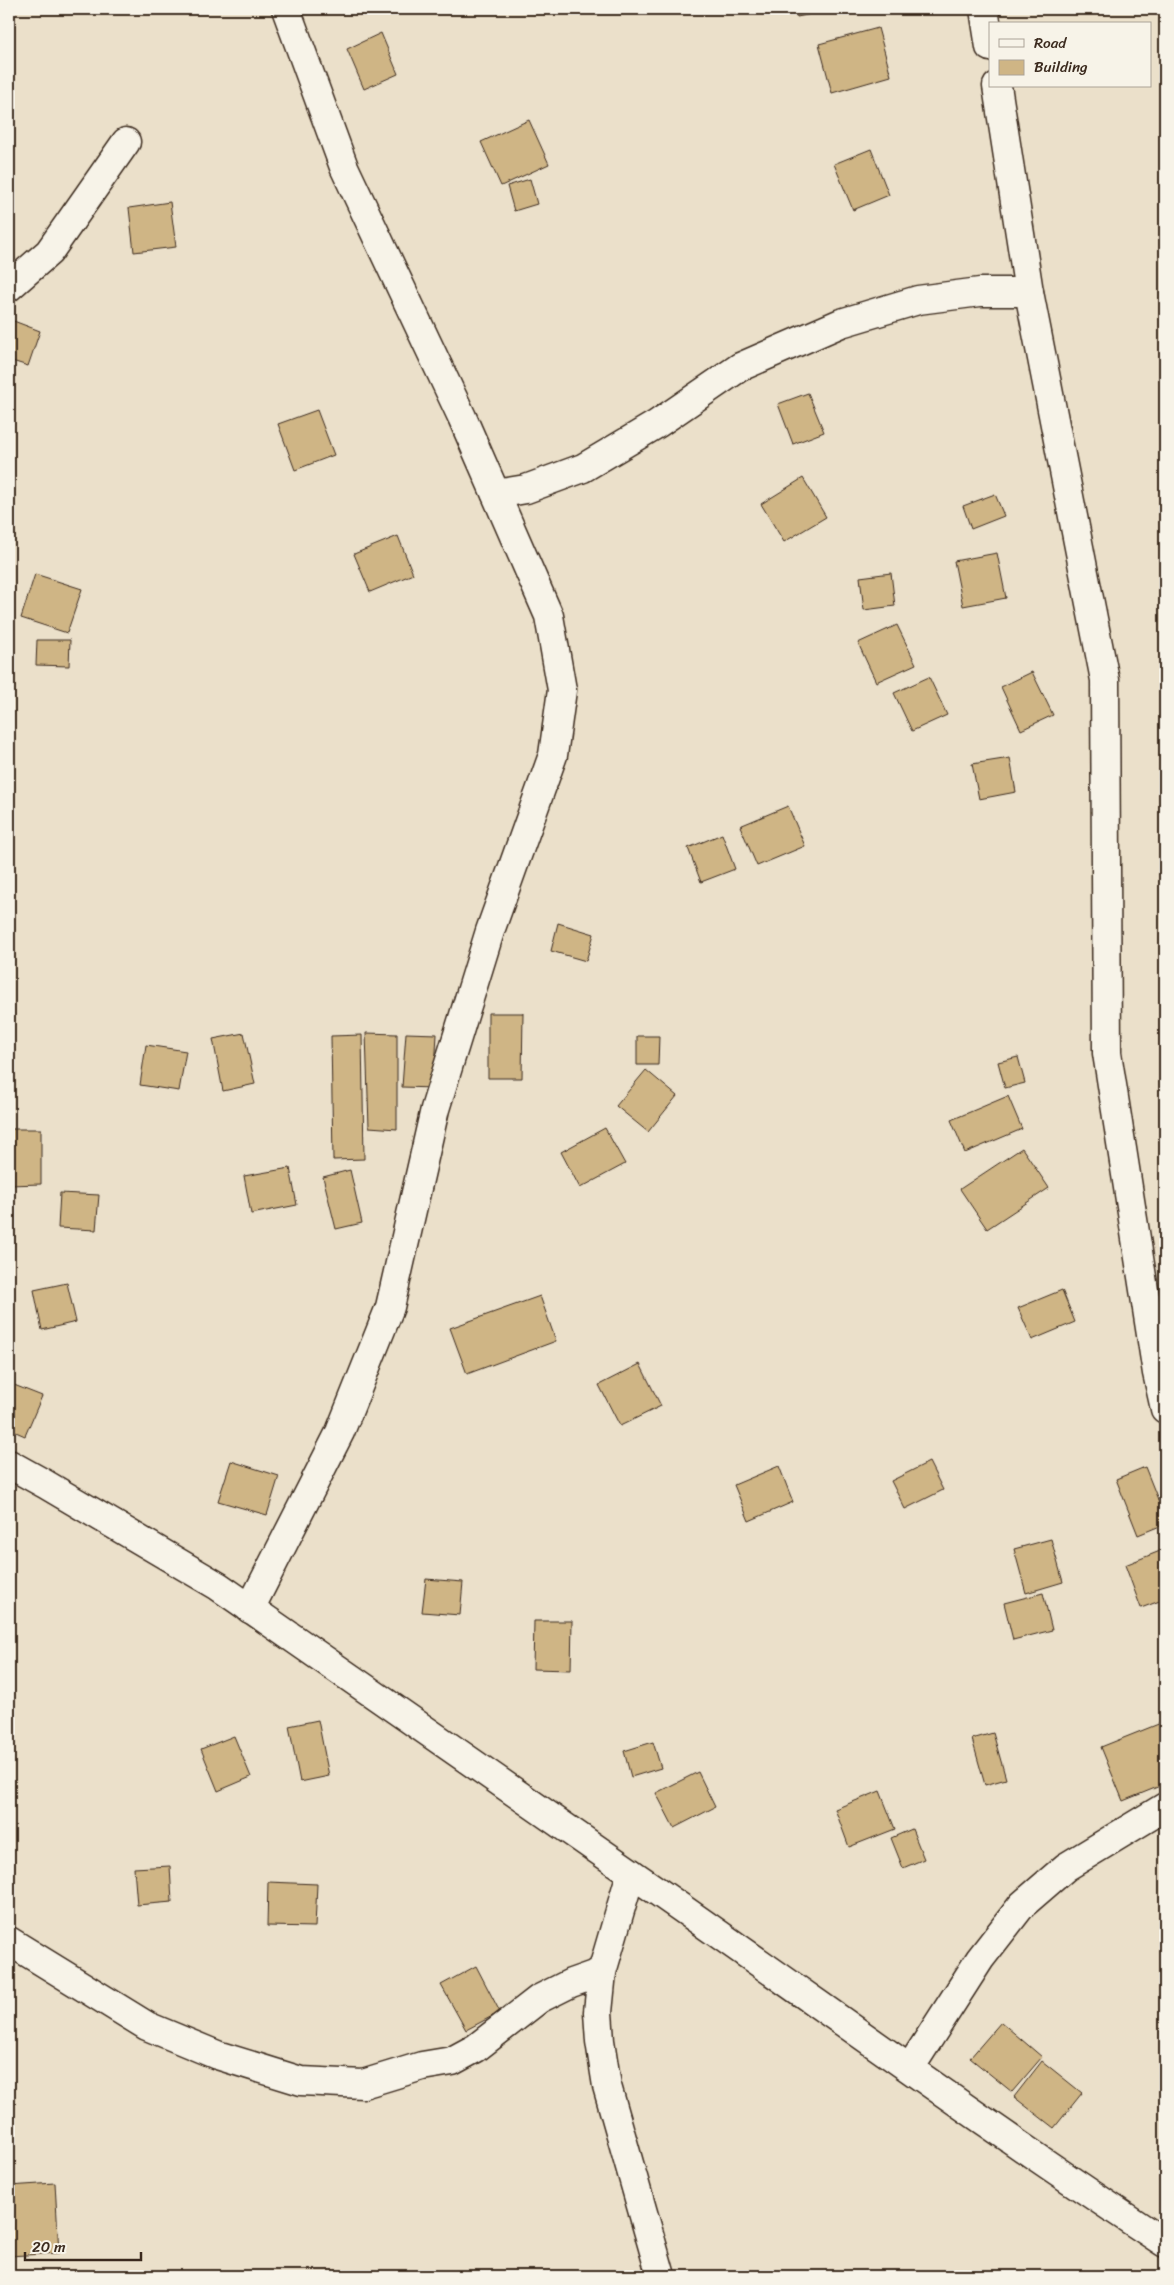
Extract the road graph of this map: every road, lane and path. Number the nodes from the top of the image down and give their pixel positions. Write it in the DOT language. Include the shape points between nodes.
graph roads {
  1 [pos="286,9"];
  2 [pos="984,9"];
  3 [pos="989,40"];
  4 [pos="996,88"];
  5 [pos="126,142"];
  6 [pos="9,287"];
  7 [pos="1029,292"];
  8 [pos="496,494"];
  9 [pos="1165,1409"];
  10 [pos="9,1464"];
  11 [pos="250,1609"];
  12 [pos="1165,1806"];
  13 [pos="631,1873"];
  14 [pos="9,1940"];
  15 [pos="602,1972"];
  16 [pos="910,2068"];
  17 [pos="1165,2243"];
  18 [pos="661,2276"];
  1 -- 8 [label="street" via="344,167"];
  2 -- 3 [label="street"];
  4 -- 7 [label="street"];
  5 -- 6 [label="street" via="50,252"];
  7 -- 8 [label="street" via="980,292 918,300 841,323 740,367 657,424 583,468 526,489"];
  7 -- 9 [label="street" via="1105,680 1107,1053"];
  8 -- 11 [label="street" via="549,616 562,690 553,755 490,932 435,1109 390,1307 340,1432"];
  10 -- 11 [label="street" via="210,1581"];
  11 -- 13 [label="street"];
  12 -- 16 [label="street" via="1066,1867 1022,1905 980,1959"];
  13 -- 15 [label="street"];
  13 -- 16 [label="street"];
  14 -- 15 [label="street" via="147,2026 217,2055 301,2082 363,2084 422,2066 452,2061 476,2048 539,1999"];
  15 -- 18 [label="street" via="598,2012 607,2086"];
  16 -- 17 [label="street" via="1055,2171"];
}
